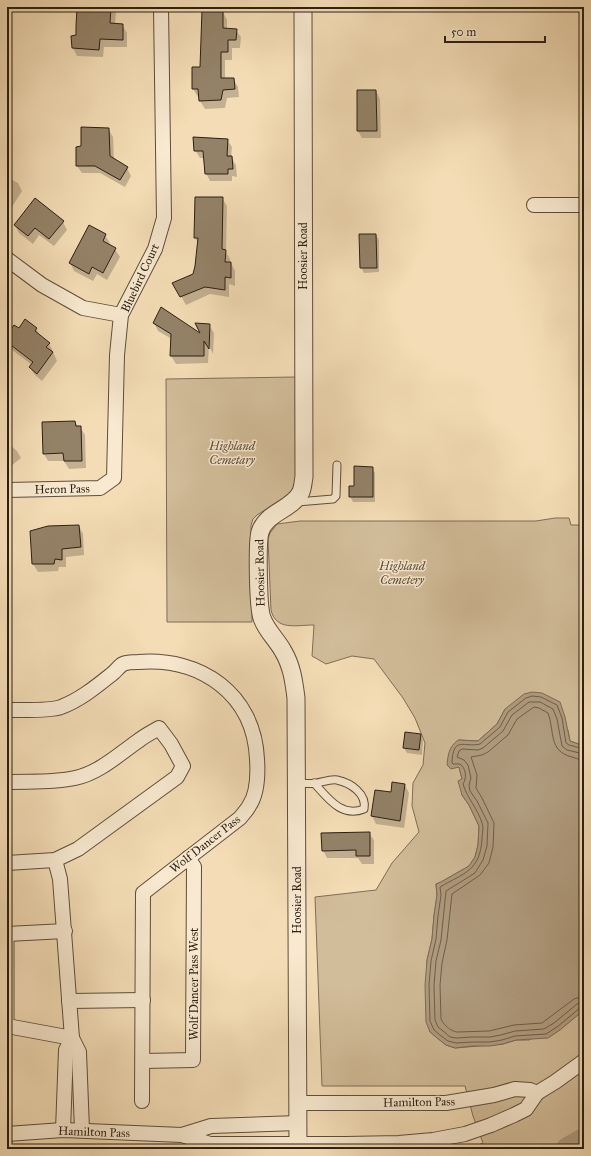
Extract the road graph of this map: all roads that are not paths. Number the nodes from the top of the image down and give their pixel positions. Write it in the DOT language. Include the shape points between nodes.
graph roads {
  1 [pos="161,7"];
  2 [pos="303,7"];
  3 [pos="584,205"];
  4 [pos="534,206"];
  5 [pos="7,259"];
  6 [pos="122,315"];
  7 [pos="337,464"];
  8 [pos="114,478"];
  9 [pos="7,490"];
  10 [pos="292,502"];
  11 [pos="7,710"];
  12 [pos="7,782"];
  13 [pos="297,783"];
  14 [pos="314,783"];
  15 [pos="188,858"];
  16 [pos="56,860"];
  17 [pos="7,863"];
  18 [pos="65,931"];
  19 [pos="8,934"];
  20 [pos="144,1000"];
  21 [pos="70,1001"];
  22 [pos="9,1026"];
  23 [pos="72,1038"];
  24 [pos="143,1061"];
  25 [pos="584,1061"];
  26 [pos="537,1093"];
  27 [pos="142,1101"];
  28 [pos="298,1103"];
  29 [pos="298,1123"];
  30 [pos="63,1130"];
  31 [pos="82,1130"];
  32 [pos="7,1134"];
  33 [pos="182,1135"];
  34 [pos="298,1147"];
  1 -- 6 [label="street, Bluebird Court" via="164,218 155,249"];
  2 -- 10 [label="street, Hoosier Road" via="304,477 300,492"];
  3 -- 4 [label="street"];
  5 -- 6 [label="street" via="42,285 83,308"];
  6 -- 8 [label="street, Bluebird Court" via="117,355"];
  7 -- 10 [label="lane" via="336,496 333,499"];
  8 -- 9 [label="street, Heron Pass" via="100,488"];
  10 -- 13 [label="street, Hoosier Road" via="264,524 258,541 261,617 284,652 294,682"];
  11 -- 15 [label="street, Wolf Dancer Pass" via="60,708 79,698 123,664 162,662 194,668 216,681 231,694 251,726 256,742 256,790 250,806 240,818"];
  12 -- 16 [label="street" via="54,781 93,772 159,728 171,744 183,766 177,776 78,850"];
  13 -- 14 [label="lane"];
  13 -- 28 [label="street, Hoosier Road"];
  14 -- 14 [label="lane" via="336,780 347,784 363,796 364,809 346,812"];
  15 -- 20 [label="street, Wolf Dancer Pass" via="143,893"];
  15 -- 24 [label="street, Wolf Dancer Pass West" via="194,867 194,1060"];
  16 -- 17 [label="street"];
  16 -- 18 [label="street"];
  18 -- 19 [label="street"];
  18 -- 21 [label="street"];
  19 -- 22 [label="lane"];
  20 -- 21 [label="street"];
  20 -- 24 [label="street, Wolf Dancer Pass"];
  21 -- 23 [label="street"];
  22 -- 23 [label="street"];
  23 -- 30 [label="street" via="66,1050"];
  23 -- 31 [label="street" via="79,1052"];
  24 -- 27 [label="street, Wolf Dancer Pass"];
  25 -- 26 [label="street, Hamilton Pass"];
  26 -- 28 [label="street, Hamilton Pass" via="515,1089 446,1103"];
  26 -- 34 [label="street, Hamilton Pass" via="526,1108 465,1134 399,1143"];
  28 -- 29 [label="street, Hoosier Road"];
  29 -- 33 [label="street, Hamilton Pass" via="211,1126"];
  29 -- 34 [label="street, Hoosier Road"];
  30 -- 31 [label="street, Hamilton Pass"];
  30 -- 32 [label="street, Hamilton Pass"];
  31 -- 33 [label="street, Hamilton Pass"];
  33 -- 34 [label="street, Hamilton Pass" via="210,1144"];
}
